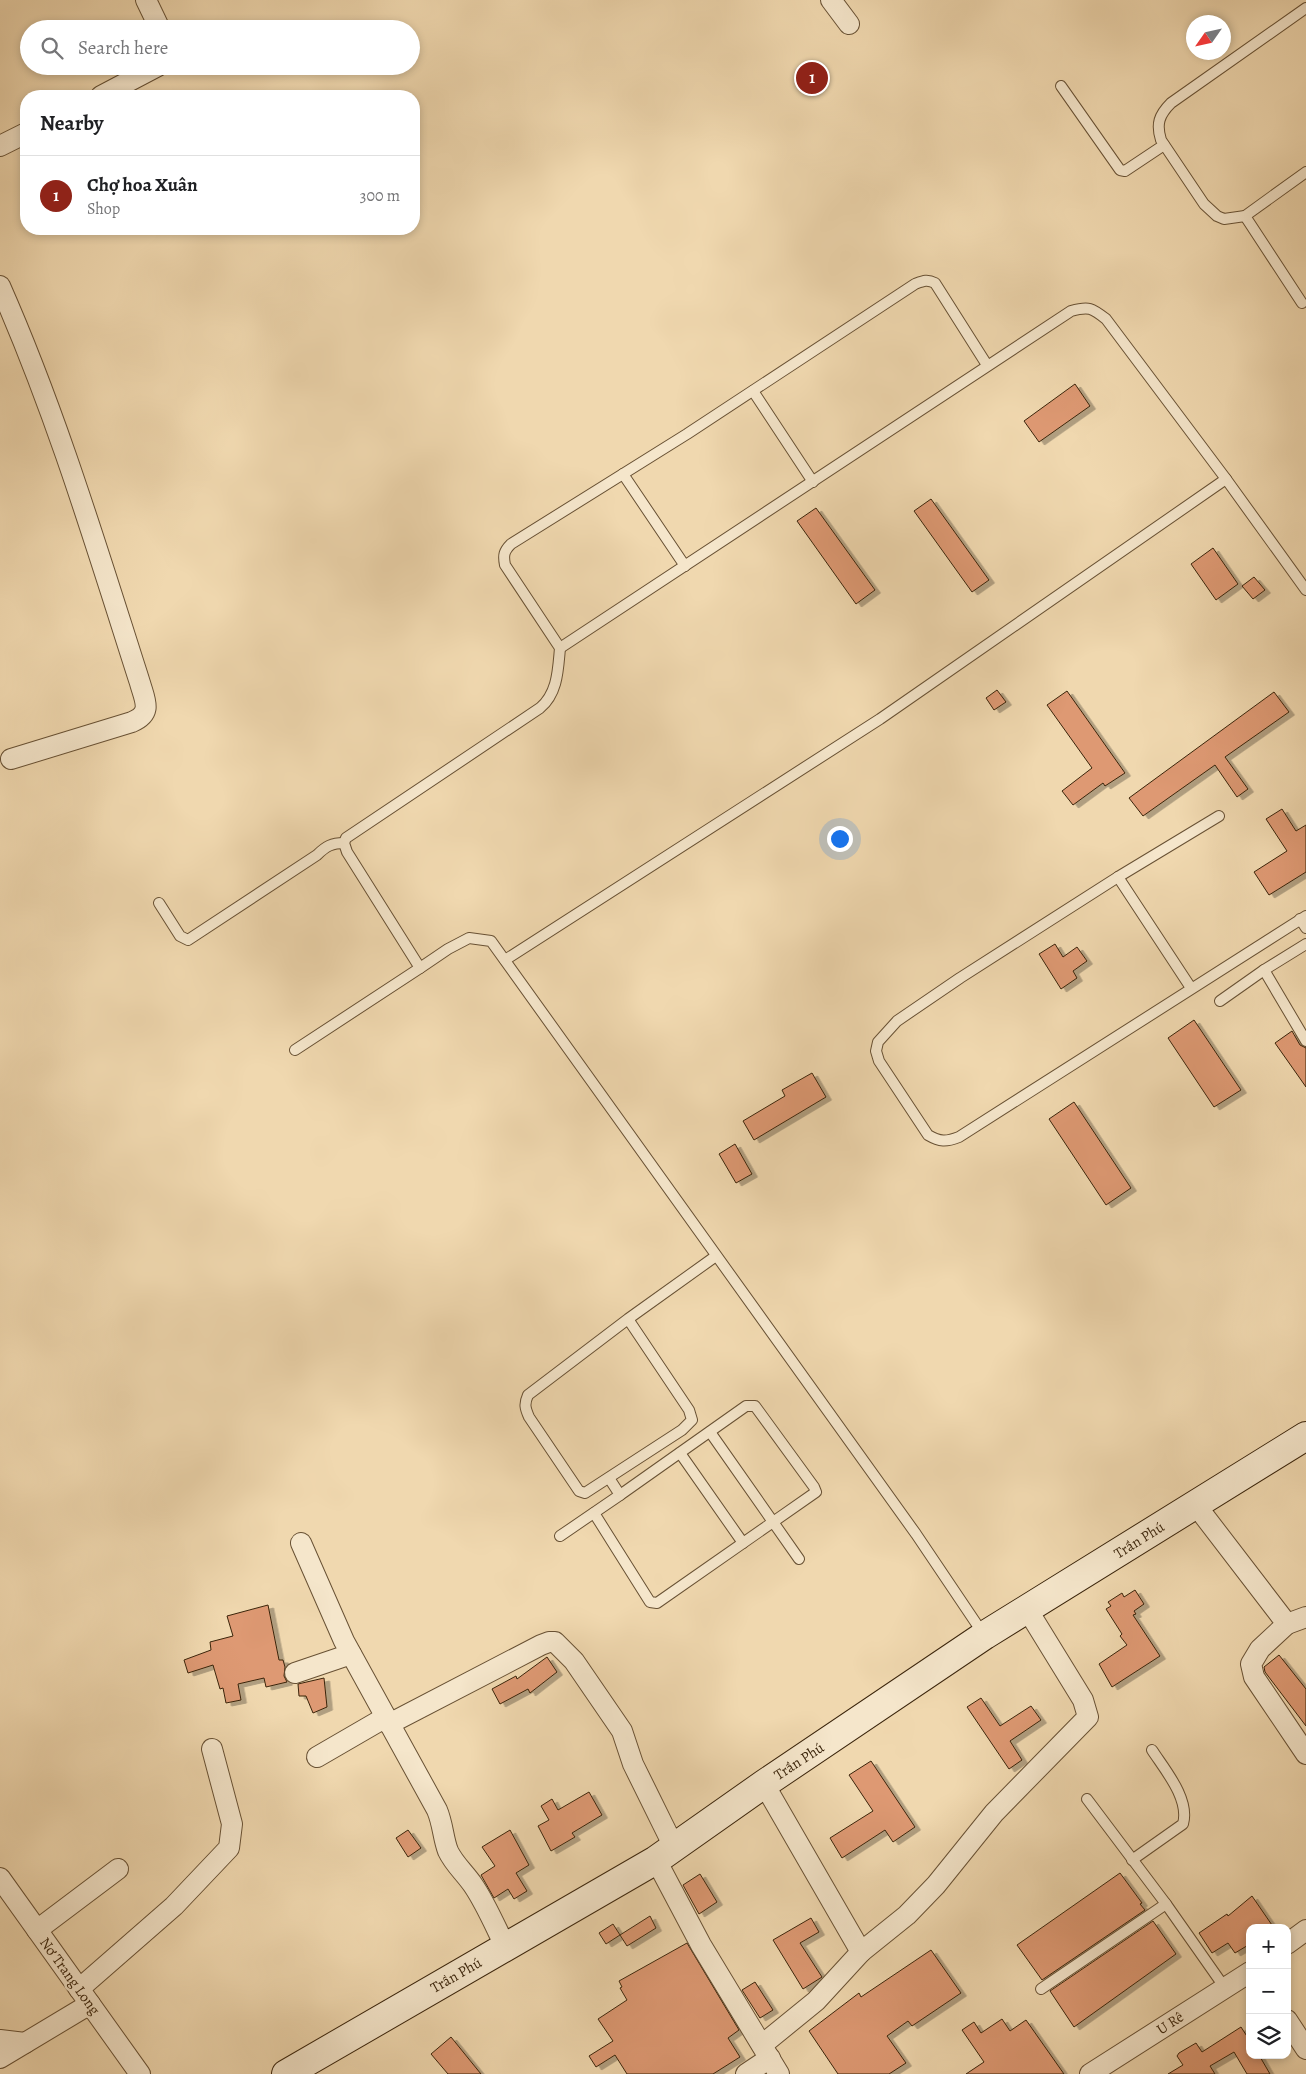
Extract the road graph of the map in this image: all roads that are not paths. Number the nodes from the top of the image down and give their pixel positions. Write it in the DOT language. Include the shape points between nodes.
graph roads {
  1 [pos="146,0"];
  2 [pos="831,0"];
  3 [pos="1306,8"];
  4 [pos="156,20"];
  5 [pos="850,24"];
  6 [pos="141,75"];
  7 [pos="1061,86"];
  8 [pos="112,90"];
  9 [pos="20,136"];
  10 [pos="1164,145"];
  11 [pos="0,146"];
  12 [pos="1306,172"];
  13 [pos="1245,216"];
  14 [pos="0,286"];
  15 [pos="1302,303"];
  16 [pos="8,325"];
  17 [pos="987,365"];
  18 [pos="753,392"];
  19 [pos="623,474"];
  20 [pos="1226,479"];
  21 [pos="814,482"];
  22 [pos="684,566"];
  23 [pos="1306,590"];
  24 [pos="560,648"];
  25 [pos="11,759"];
  26 [pos="1219,816"];
  27 [pos="344,843"];
  28 [pos="1118,877"];
  29 [pos="159,903"];
  30 [pos="1304,921"];
  31 [pos="1306,944"];
  32 [pos="505,960"];
  33 [pos="420,968"];
  34 [pos="1264,970"];
  35 [pos="1191,988"];
  36 [pos="1220,1002"];
  37 [pos="1306,1041"];
  38 [pos="295,1050"];
  39 [pos="716,1256"];
  40 [pos="628,1319"];
  41 [pos="687,1425"];
  42 [pos="710,1432"];
  43 [pos="1306,1436"];
  44 [pos="697,1441"];
  45 [pos="648,1452"];
  46 [pos="680,1453"];
  47 [pos="658,1468"];
  48 [pos="609,1478"];
  49 [pos="620,1496"];
  50 [pos="1195,1504"];
  51 [pos="594,1513"];
  52 [pos="773,1522"];
  53 [pos="560,1536"];
  54 [pos="301,1543"];
  55 [pos="743,1543"];
  56 [pos="799,1559"];
  57 [pos="1027,1609"];
  58 [pos="1306,1617"];
  59 [pos="1287,1624"];
  60 [pos="985,1636"];
  61 [pos="351,1654"];
  62 [pos="295,1673"];
  63 [pos="387,1720"];
  64 [pos="212,1748"];
  65 [pos="1152,1750"];
  66 [pos="1306,1754"];
  67 [pos="317,1757"];
  68 [pos="764,1784"];
  69 [pos="1087,1799"];
  70 [pos="665,1853"];
  71 [pos="1132,1860"];
  72 [pos="118,1869"];
  73 [pos="0,1878"];
  74 [pos="1166,1904"];
  75 [pos="37,1930"];
  76 [pos="1306,1930"];
  77 [pos="1291,1941"];
  78 [pos="505,1946"];
  79 [pos="861,1952"];
  80 [pos="1246,1975"];
  81 [pos="1225,1988"];
  82 [pos="1041,1989"];
  83 [pos="85,1997"];
  84 [pos="1291,2026"];
  85 [pos="9,2048"];
  86 [pos="1306,2050"];
  87 [pos="770,2059"];
  88 [pos="2,2074"];
  89 [pos="140,2074"];
  90 [pos="286,2074"];
  91 [pos="746,2074"];
  92 [pos="1090,2074"];
  1 -- 4 [label="street"];
  2 -- 5 [label="street"];
  3 -- 10 [label="lane" via="1171,103 1158,122"];
  6 -- 8 [label="street"];
  7 -- 10 [label="lane" via="1120,170 1125,171"];
  9 -- 11 [label="street"];
  10 -- 13 [label="lane" via="1210,211 1224,219"];
  12 -- 13 [label="lane"];
  13 -- 15 [label="lane"];
  14 -- 16 [label="street"];
  16 -- 25 [label="street" via="41,383 146,702 142,718"];
  17 -- 18 [label="lane" via="935,283 924,280"];
  17 -- 20 [label="lane" via="1071,310 1086,307 1094,310 1106,319"];
  17 -- 21 [label="lane"];
  18 -- 19 [label="lane"];
  18 -- 21 [label="lane"];
  19 -- 22 [label="lane"];
  19 -- 24 [label="lane" via="505,550 505,565"];
  20 -- 23 [label="lane"];
  20 -- 32 [label="lane" via="880,719"];
  21 -- 22 [label="lane"];
  22 -- 24 [label="lane"];
  24 -- 27 [label="lane" via="555,683 547,702 346,838"];
  26 -- 28 [label="lane"];
  27 -- 29 [label="lane" via="324,848 188,940 180,936"];
  27 -- 33 [label="lane" via="346,852"];
  28 -- 35 [label="lane"];
  28 -- 35 [label="lane" via="960,978 883,1034 876,1051 879,1061 904,1100 928,1135 947,1142"];
  30 -- 35 [label="lane"];
  31 -- 34 [label="lane"];
  32 -- 33 [label="lane" via="491,941 470,938"];
  32 -- 39 [label="lane"];
  33 -- 38 [label="lane"];
  34 -- 36 [label="lane"];
  34 -- 37 [label="lane"];
  39 -- 40 [label="lane"];
  39 -- 60 [label="lane" via="916,1534"];
  40 -- 41 [label="lane" via="689,1410 692,1420"];
  40 -- 48 [label="lane" via="528,1395 525,1401 529,1417 578,1491 585,1493"];
  41 -- 44 [label="lane"];
  41 -- 45 [label="lane"];
  42 -- 44 [label="lane"];
  42 -- 52 [label="lane"];
  42 -- 52 [label="lane" via="746,1406 755,1406 814,1486 816,1492"];
  43 -- 50 [label="street, Trần Phú"];
  44 -- 46 [label="lane"];
  45 -- 47 [label="lane"];
  45 -- 48 [label="lane"];
  46 -- 47 [label="lane"];
  46 -- 55 [label="lane"];
  47 -- 49 [label="lane"];
  48 -- 49 [label="lane"];
  49 -- 51 [label="lane"];
  50 -- 57 [label="street, Trần Phú"];
  50 -- 59 [label="street"];
  51 -- 53 [label="lane"];
  51 -- 55 [label="lane" via="650,1602 657,1603"];
  52 -- 55 [label="lane"];
  52 -- 56 [label="lane"];
  54 -- 61 [label="street"];
  57 -- 60 [label="street, Trần Phú"];
  57 -- 79 [label="street" via="1083,1700 1088,1716 994,1813 907,1915"];
  58 -- 59 [label="street"];
  59 -- 66 [label="street" via="1260,1649 1251,1664 1254,1676"];
  60 -- 68 [label="street, Trần Phú"];
  61 -- 62 [label="street"];
  61 -- 63 [label="street"];
  63 -- 67 [label="street"];
  63 -- 70 [label="street" via="541,1645 555,1642 574,1661 622,1732"];
  63 -- 78 [label="street" via="437,1810 450,1856 478,1892"];
  64 -- 83 [label="street" via="232,1824 229,1848"];
  65 -- 71 [label="lane" via="1178,1793 1186,1815 1183,1824"];
  68 -- 70 [label="street, Trần Phú"];
  68 -- 79 [label="street"];
  69 -- 71 [label="lane"];
  70 -- 78 [label="street, Trần Phú"];
  70 -- 87 [label="street" via="701,1945"];
  71 -- 74 [label="lane"];
  72 -- 75 [label="street"];
  73 -- 75 [label="street, Nơ Trang Long"];
  74 -- 81 [label="lane"];
  74 -- 82 [label="lane"];
  75 -- 83 [label="street, Nơ Trang Long"];
  76 -- 77 [label="street"];
  78 -- 90 [label="street, Trần Phú"];
  79 -- 87 [label="street" via="816,2001"];
  80 -- 81 [label="street, U Rê"];
  81 -- 92 [label="street, U Rê"];
  83 -- 85 [label="street"];
  83 -- 89 [label="street, Nơ Trang Long"];
  84 -- 86 [label="street"];
  85 -- 88 [label="street"];
  87 -- 91 [label="street"];
}
